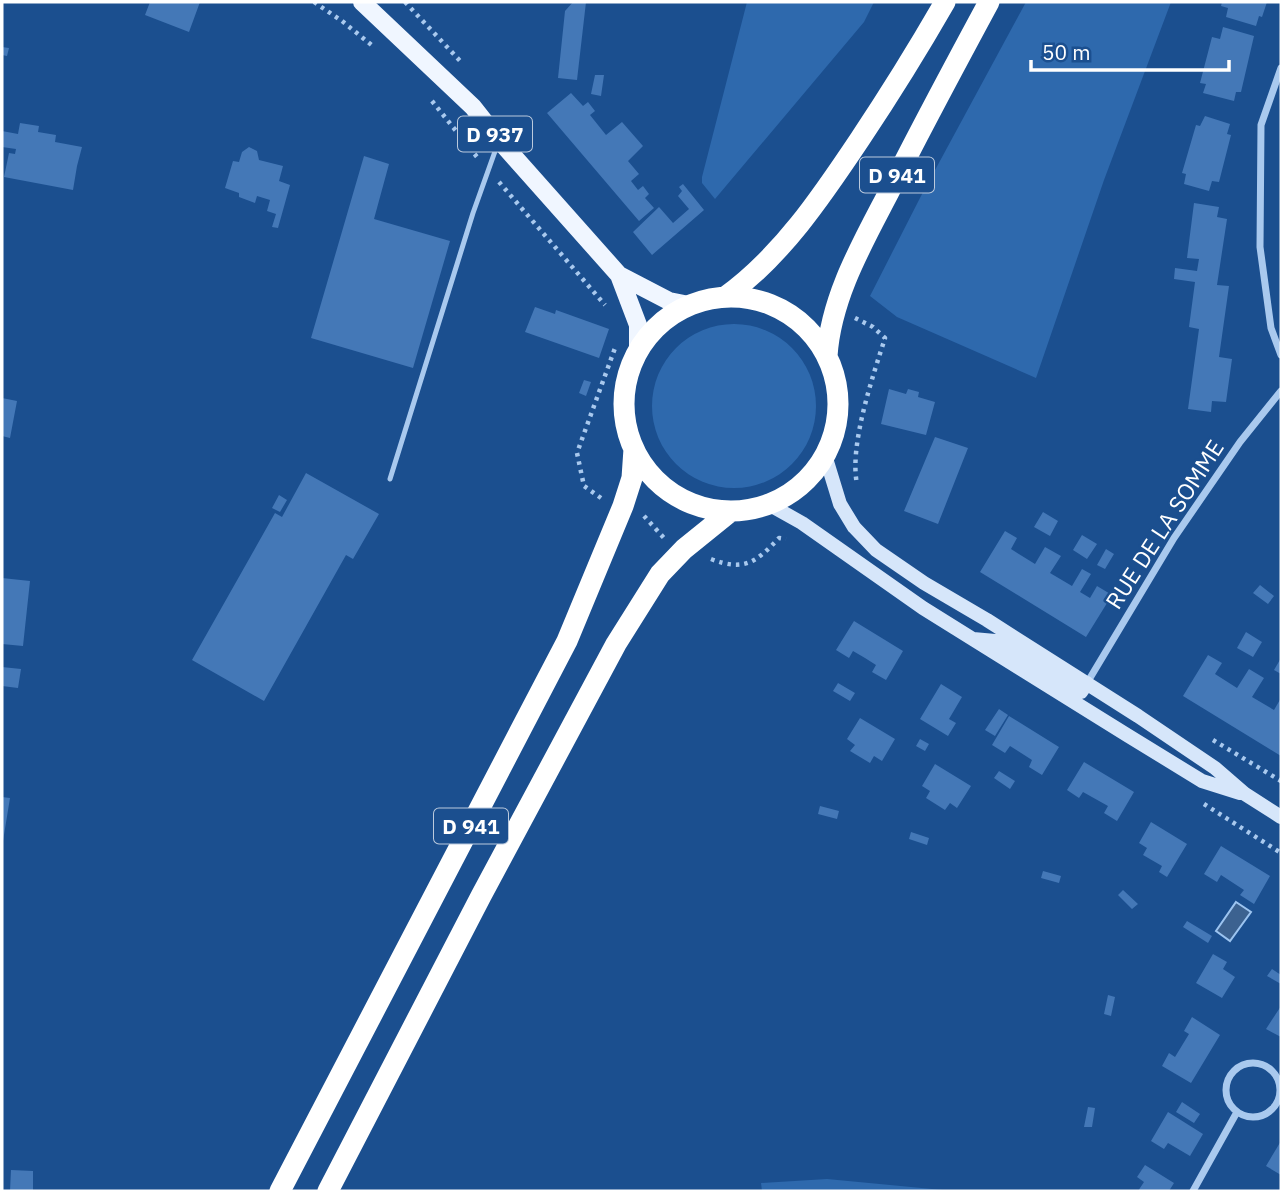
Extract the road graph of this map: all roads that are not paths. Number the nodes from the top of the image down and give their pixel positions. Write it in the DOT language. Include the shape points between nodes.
graph roads {
  1 [pos="362,2"];
  2 [pos="945,2"];
  3 [pos="989,2"];
  4 [pos="1281,68"];
  5 [pos="499,140"];
  6 [pos="620,275"];
  7 [pos="725,297"];
  8 [pos="689,305"];
  9 [pos="638,351"];
  10 [pos="1281,355"];
  11 [pos="827,356"];
  12 [pos="1281,391"];
  13 [pos="634,449"];
  14 [pos="825,455"];
  15 [pos="390,479"];
  16 [pos="768,504"];
  17 [pos="731,511"];
  18 [pos="972,639"];
  19 [pos="1087,683"];
  20 [pos="1245,794"];
  21 [pos="1281,817"];
  22 [pos="1279,1106"];
  23 [pos="1237,1112"];
  24 [pos="280,1191"];
  25 [pos="328,1191"];
  26 [pos="1193,1191"];
  1 -- 5 [label="main road, D 937" via="473,107"];
  2 -- 7 [label="highway, D 941" via="823,195 748,281"];
  3 -- 11 [label="highway, D 941" via="867,234 835,306"];
  4 -- 10 [label="street" via="1261,125 1260,247 1271,328"];
  5 -- 6 [label="main road, D 937"];
  5 -- 15 [label="lane"];
  6 -- 8 [label="main road, D 937" via="669,302"];
  6 -- 9 [label="main road, D 937" via="638,325"];
  7 -- 8 [label="highway"];
  7 -- 11 [label="highway" via="766,302 785,311 817,338"];
  8 -- 9 [label="highway" via="660,324"];
  9 -- 13 [label="highway" via="625,390 624,410"];
  11 -- 14 [label="highway" via="839,401"];
  12 -- 19 [label="street, RUE DE LA SOMME" via="1174,538"];
  13 -- 17 [label="highway" via="654,478 681,499"];
  13 -- 24 [label="highway, D 941" via="632,478 567,641"];
  14 -- 16 [label="highway" via="804,482"];
  14 -- 19 [label="main road" via="840,504 876,550"];
  16 -- 17 [label="highway"];
  16 -- 18 [label="main road"];
  17 -- 25 [label="highway, D 941" via="660,574 616,644"];
  18 -- 19 [label="main road" via="995,641 1081,692"];
  18 -- 20 [label="main road" via="1202,781"];
  19 -- 20 [label="main road" via="1215,768"];
  20 -- 21 [label="main road"];
  22 -- 23 [label="street" via="1254,1117"];
  22 -- 23 [label="street" via="1278,1079 1266,1066 1248,1064 1228,1080 1227,1098"];
  23 -- 26 [label="street"];
}
